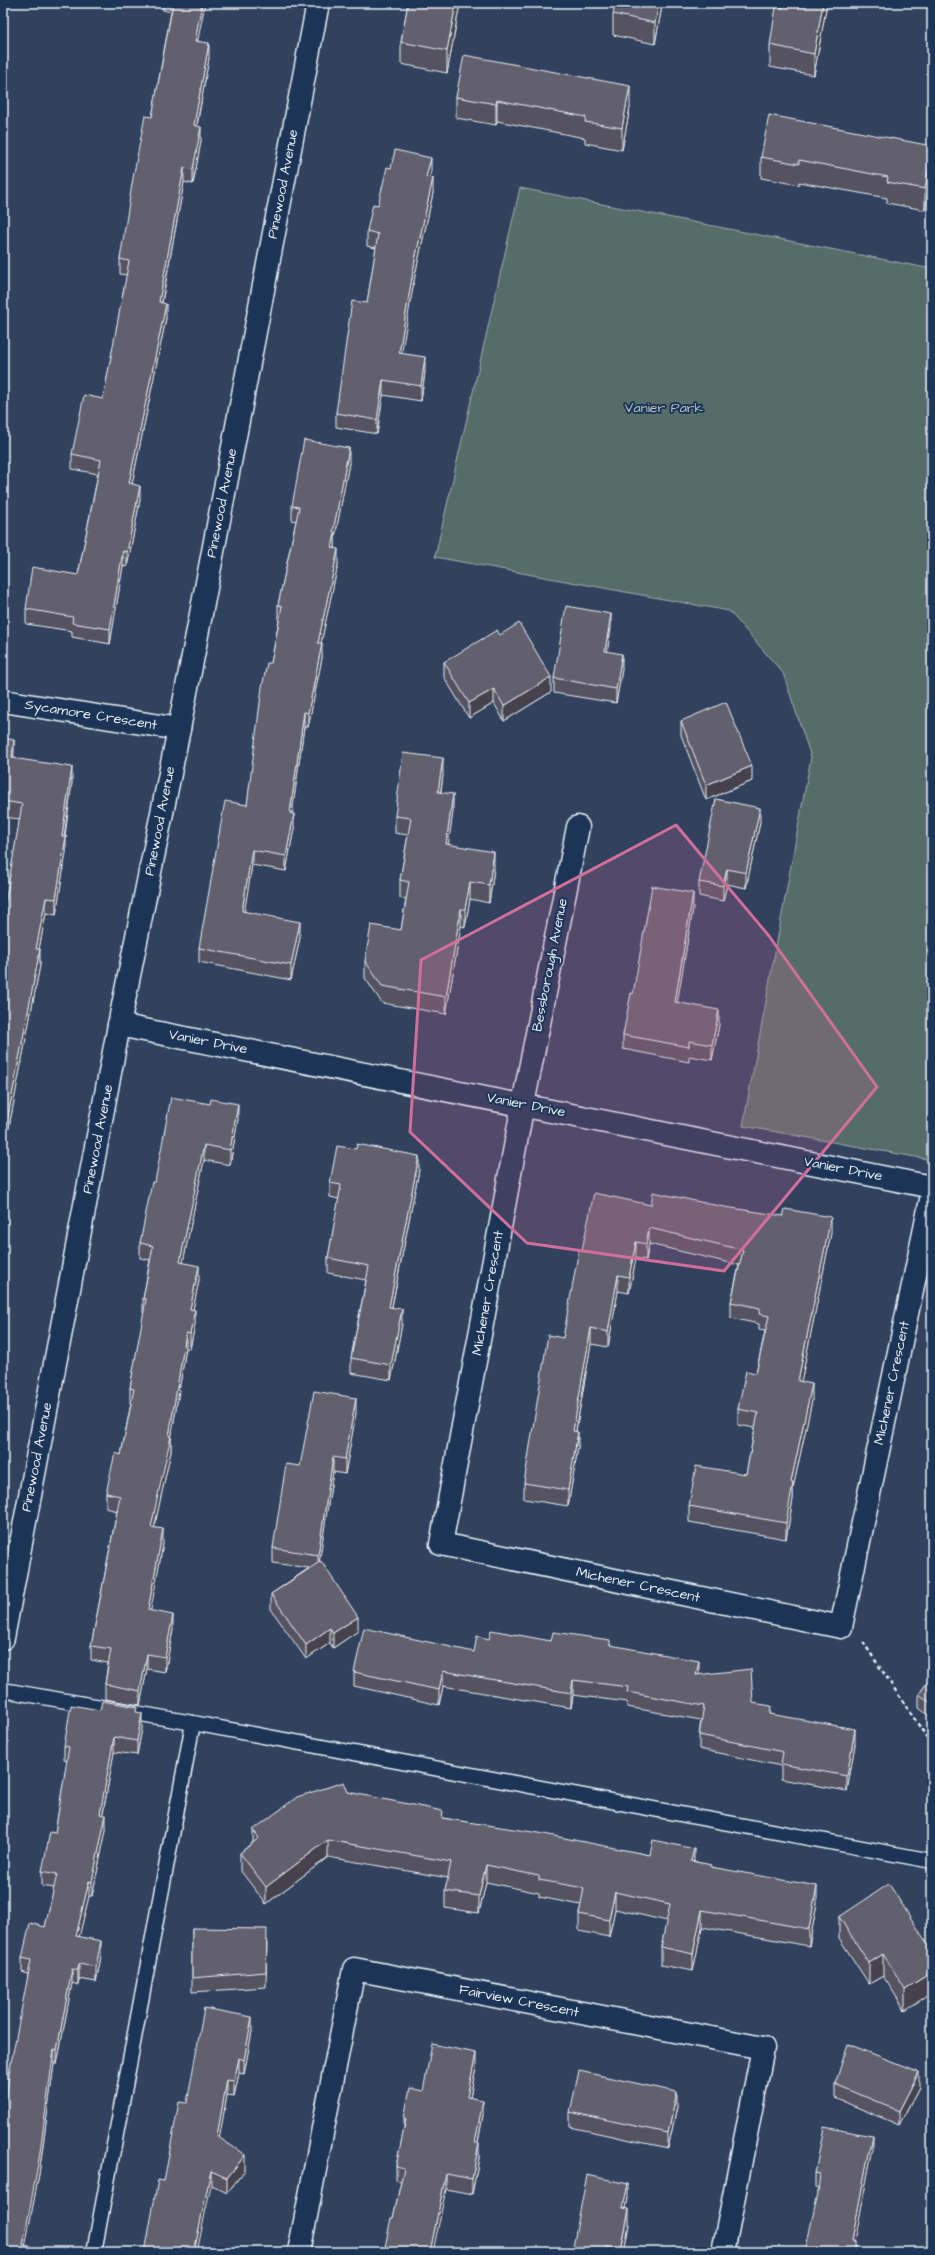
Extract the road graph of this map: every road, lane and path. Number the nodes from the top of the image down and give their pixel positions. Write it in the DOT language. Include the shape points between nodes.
graph roads {
  1 [pos="318,3"];
  2 [pos="3,701"];
  3 [pos="179,729"];
  4 [pos="578,827"];
  5 [pos="119,1025"];
  6 [pos="523,1104"];
  7 [pos="932,1187"];
  8 [pos="932,1195"];
  9 [pos="841,1627"];
  10 [pos="3,1638"];
  11 [pos="3,1690"];
  12 [pos="193,1723"];
  13 [pos="932,1745"];
  14 [pos="932,1861"];
  15 [pos="94,2252"];
  16 [pos="299,2252"];
  17 [pos="723,2252"];
  1 -- 3 [label="street, Pinewood Avenue"];
  2 -- 3 [label="street, Sycamore Crescent"];
  3 -- 5 [label="street, Pinewood Avenue"];
  4 -- 6 [label="street, Bessborough Avenue"];
  5 -- 6 [label="street, Vanier Drive"];
  5 -- 10 [label="street, Pinewood Avenue"];
  6 -- 7 [label="street, Vanier Drive"];
  6 -- 9 [label="street, Michener Crescent" via="442,1544"];
  8 -- 9 [label="street, Michener Crescent"];
  9 -- 13 [label="path" via="855,1629"];
  11 -- 12 [label="lane"];
  12 -- 14 [label="lane"];
  12 -- 15 [label="lane"];
  16 -- 17 [label="street, Fairview Crescent" via="354,1969 762,2048"];
}
